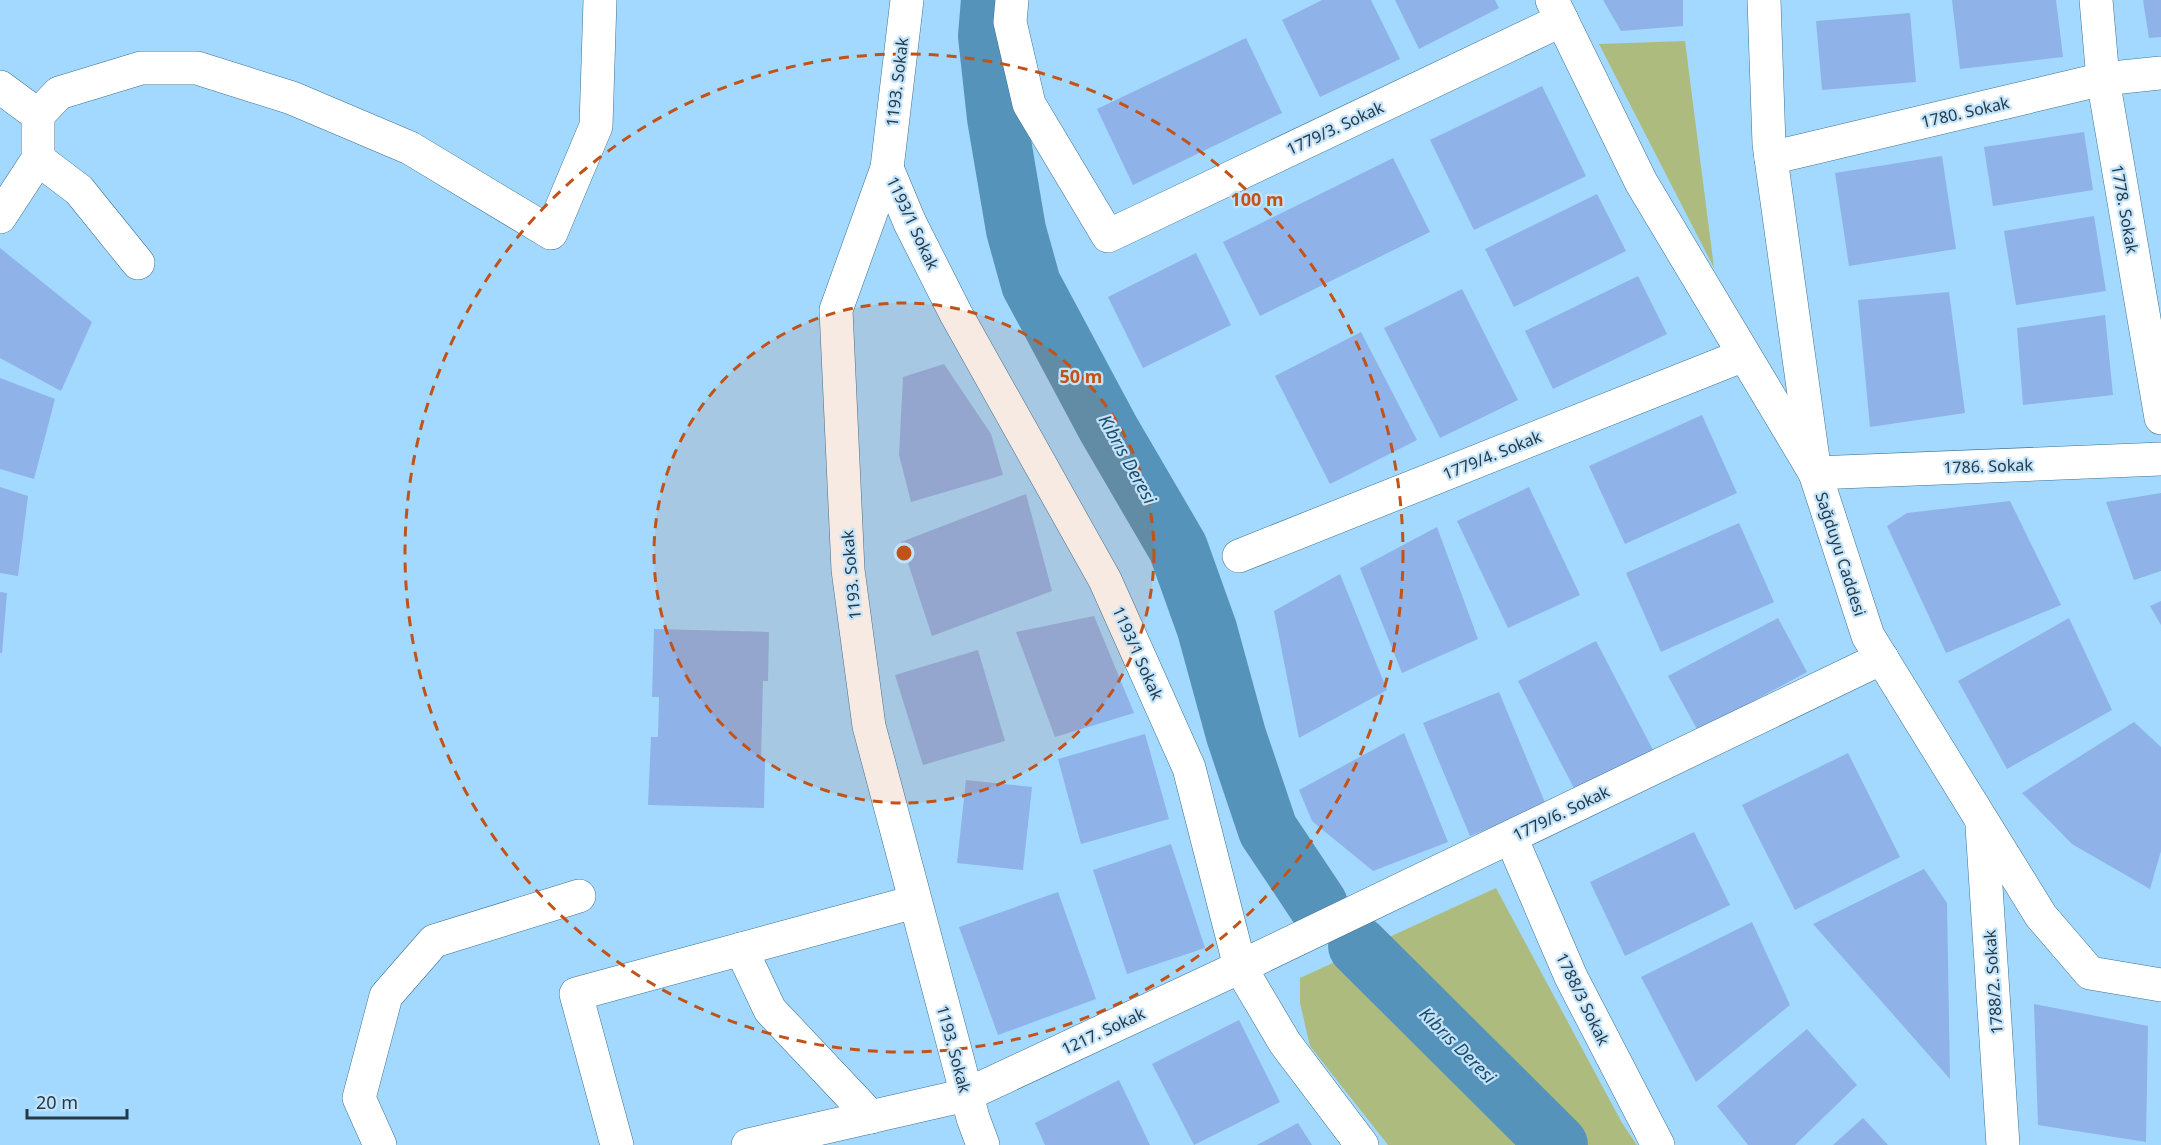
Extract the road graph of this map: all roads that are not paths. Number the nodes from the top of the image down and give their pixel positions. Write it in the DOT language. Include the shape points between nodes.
graph roads {
  1 [pos="600,0"];
  2 [pos="907,0"];
  3 [pos="1012,0"];
  4 [pos="1764,0"];
  5 [pos="2096,0"];
  6 [pos="1557,10"];
  7 [pos="2161,73"];
  8 [pos="2103,79"];
  9 [pos="0,87"];
  10 [pos="38,115"];
  11 [pos="1771,158"];
  12 [pos="38,159"];
  13 [pos="887,168"];
  14 [pos="0,217"];
  15 [pos="138,263"];
  16 [pos="1744,355"];
  17 [pos="2161,418"];
  18 [pos="2161,459"];
  19 [pos="1815,473"];
  20 [pos="1239,556"];
  21 [pos="1882,658"];
  22 [pos="1982,820"];
  23 [pos="1516,849"];
  24 [pos="579,896"];
  25 [pos="914,902"];
  26 [pos="741,950"];
  27 [pos="1240,967"];
  28 [pos="2161,985"];
  29 [pos="966,1095"];
  30 [pos="871,1117"];
  31 [pos="380,1145"];
  32 [pos="617,1145"];
  33 [pos="748,1145"];
  34 [pos="983,1145"];
  35 [pos="1362,1145"];
  36 [pos="1658,1145"];
  37 [pos="2003,1145"];
  1 -- 10 [label="street" via="596,126 551,233 410,148 292,98 197,68 141,68 59,93"];
  2 -- 13 [label="street, 1193. Sokak"];
  3 -- 6 [label="street, 1779/3. Sokak" via="1010,22 1029,104 1108,236"];
  4 -- 11 [label="street, Sağduyu Caddesi"];
  5 -- 8 [label="street, 1778. Sokak"];
  6 -- 16 [label="street" via="1641,182"];
  7 -- 8 [label="street, 1780. Sokak"];
  8 -- 11 [label="street, 1780. Sokak"];
  8 -- 17 [label="street, 1778. Sokak"];
  9 -- 10 [label="street"];
  10 -- 12 [label="street"];
  11 -- 19 [label="street, Sağduyu Caddesi"];
  12 -- 14 [label="street"];
  12 -- 15 [label="street" via="78,190"];
  13 -- 25 [label="street, 1193. Sokak" via="836,310 848,570 869,726"];
  13 -- 27 [label="street, 1193/1 Sokak" via="910,224 956,314 1105,580 1190,768"];
  16 -- 19 [label="street"];
  16 -- 20 [label="street, 1779/4. Sokak"];
  18 -- 19 [label="street, 1786. Sokak"];
  19 -- 21 [label="street, Sağduyu Caddesi" via="1869,636"];
  21 -- 22 [label="street, Sağduyu Caddesi"];
  21 -- 27 [label="street, 1779/6. Sokak"];
  22 -- 28 [label="street, Sağduyu Caddesi" via="2041,916 2090,973"];
  22 -- 37 [label="street, 1788/2. Sokak"];
  23 -- 36 [label="street, 1788/3 Sokak" via="1571,977"];
  24 -- 31 [label="street" via="434,940 386,996 359,1098"];
  25 -- 26 [label="street"];
  25 -- 29 [label="street, 1193. Sokak"];
  26 -- 30 [label="street" via="770,1010"];
  26 -- 32 [label="street" via="576,994"];
  27 -- 29 [label="street, 1217. Sokak"];
  27 -- 35 [label="street, 1193/1 Sokak" via="1285,1043"];
  29 -- 30 [label="street, 1217. Sokak"];
  29 -- 34 [label="street, 1193. Sokak"];
  30 -- 33 [label="street, 1217. Sokak"];
}
